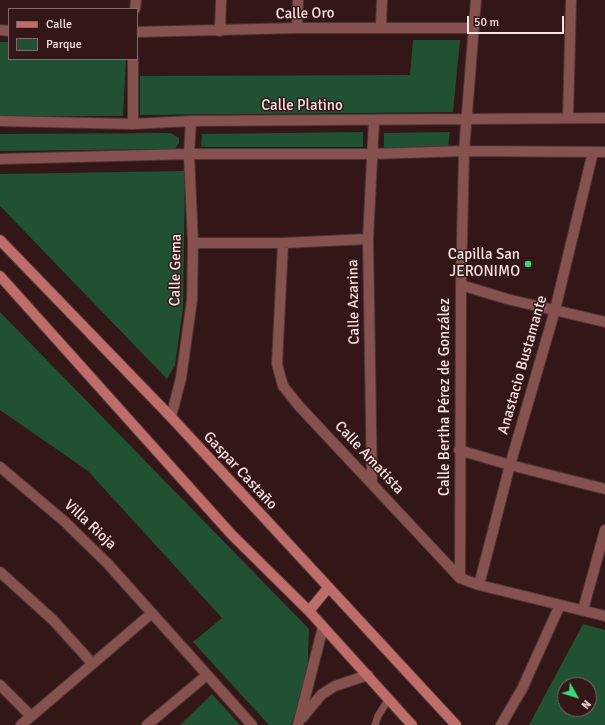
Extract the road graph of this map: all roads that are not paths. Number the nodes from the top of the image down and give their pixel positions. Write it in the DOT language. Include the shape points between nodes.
graph roads {
  1 [pos="221,0"];
  2 [pos="298,0"];
  3 [pos="382,0"];
  4 [pos="476,0"];
  5 [pos="571,0"];
  6 [pos="381,27"];
  7 [pos="297,28"];
  8 [pos="474,28"];
  9 [pos="220,31"];
  10 [pos="138,32"];
  11 [pos="133,60"];
  12 [pos="466,118"];
  13 [pos="568,118"];
  14 [pos="605,118"];
  15 [pos="374,120"];
  16 [pos="0,121"];
  17 [pos="191,121"];
  18 [pos="133,124"];
  19 [pos="464,151"];
  20 [pos="593,152"];
  21 [pos="605,152"];
  22 [pos="189,154"];
  23 [pos="372,154"];
  24 [pos="0,159"];
  25 [pos="368,239"];
  26 [pos="0,240"];
  27 [pos="193,242"];
  28 [pos="283,243"];
  29 [pos="0,276"];
  30 [pos="461,285"];
  31 [pos="555,310"];
  32 [pos="605,322"];
  33 [pos="171,417"];
  34 [pos="460,450"];
  35 [pos="510,465"];
  36 [pos="0,467"];
  37 [pos="372,483"];
  38 [pos="605,489"];
  39 [pos="605,530"];
  40 [pos="0,572"];
  41 [pos="460,578"];
  42 [pos="479,585"];
  43 [pos="328,588"];
  44 [pos="560,605"];
  45 [pos="583,610"];
  46 [pos="309,611"];
  47 [pos="152,612"];
  48 [pos="605,616"];
  49 [pos="323,627"];
  50 [pos="92,663"];
  51 [pos="368,675"];
  52 [pos="207,676"];
  53 [pos="0,685"];
  54 [pos="388,700"];
  55 [pos="31,716"];
  56 [pos="298,724"];
  57 [pos="21,725"];
  58 [pos="147,725"];
  59 [pos="252,725"];
  60 [pos="375,725"];
  61 [pos="412,725"];
  62 [pos="456,725"];
  63 [pos="502,725"];
  1 -- 9 [label="street"];
  2 -- 7 [label="street"];
  3 -- 6 [label="street"];
  4 -- 8 [label="street, Calle Bertha Pérez de González"];
  5 -- 13 [label="street"];
  6 -- 7 [label="street, Calle Oro"];
  6 -- 8 [label="street, Calle Oro"];
  7 -- 9 [label="street, Calle Oro"];
  8 -- 12 [label="street, Calle Bertha Pérez de González"];
  9 -- 10 [label="street, Calle Oro"];
  11 -- 18 [label="street"];
  12 -- 13 [label="street, Calle Platino"];
  12 -- 15 [label="street, Calle Platino"];
  12 -- 19 [label="street, Calle Bertha Pérez de González"];
  13 -- 14 [label="street, Calle Platino"];
  15 -- 17 [label="street, Calle Platino"];
  15 -- 23 [label="street, Calle Azarina"];
  16 -- 18 [label="street, Calle Platino"];
  17 -- 18 [label="street, Calle Platino"];
  17 -- 22 [label="street, Calle Gema"];
  19 -- 20 [label="street"];
  19 -- 23 [label="street"];
  19 -- 30 [label="street, Calle Bertha Pérez de González"];
  20 -- 21 [label="street"];
  20 -- 31 [label="street, Anastacio Bustamante"];
  22 -- 23 [label="street"];
  22 -- 24 [label="street"];
  22 -- 27 [label="street, Calle Gema"];
  23 -- 25 [label="street, Calle Azarina"];
  25 -- 28 [label="street"];
  25 -- 37 [label="street, Calle Azarina"];
  26 -- 33 [label="main road, Gaspar Castaño"];
  27 -- 28 [label="street"];
  27 -- 33 [label="street, Calle Gema" via="192,300 187,340"];
  28 -- 37 [label="street, Calle Amatista" via="277,364 284,386"];
  29 -- 46 [label="main road" via="232,534"];
  30 -- 31 [label="street"];
  30 -- 34 [label="street, Calle Bertha Pérez de González"];
  31 -- 32 [label="street"];
  31 -- 35 [label="street, Anastacio Bustamante"];
  33 -- 43 [label="main road, Gaspar Castaño"];
  34 -- 35 [label="street"];
  34 -- 41 [label="street, Calle Bertha Pérez de González"];
  35 -- 38 [label="street"];
  35 -- 42 [label="street, Anastacio Bustamante"];
  36 -- 47 [label="street, Villa Rioja" via="69,526"];
  37 -- 41 [label="street, Calle Amatista"];
  39 -- 45 [label="street"];
  40 -- 50 [label="street" via="53,620"];
  41 -- 42 [label="street, Calle Amatista"];
  42 -- 44 [label="street, Calle Amatista"];
  43 -- 46 [label="main road"];
  43 -- 62 [label="main road, Gaspar Castaño"];
  44 -- 45 [label="street, Calle Amatista"];
  44 -- 63 [label="street" via="522,689"];
  45 -- 48 [label="street, Calle Amatista"];
  46 -- 49 [label="main road"];
  47 -- 50 [label="street"];
  47 -- 52 [label="street, Villa Rioja"];
  49 -- 51 [label="main road"];
  49 -- 56 [label="street"];
  50 -- 55 [label="street"];
  51 -- 54 [label="main road"];
  51 -- 56 [label="street" via="335,686 322,694"];
  52 -- 58 [label="street"];
  52 -- 59 [label="street, Villa Rioja"];
  53 -- 55 [label="street"];
  54 -- 60 [label="lane"];
  54 -- 61 [label="main road"];
  55 -- 57 [label="street"];
}
